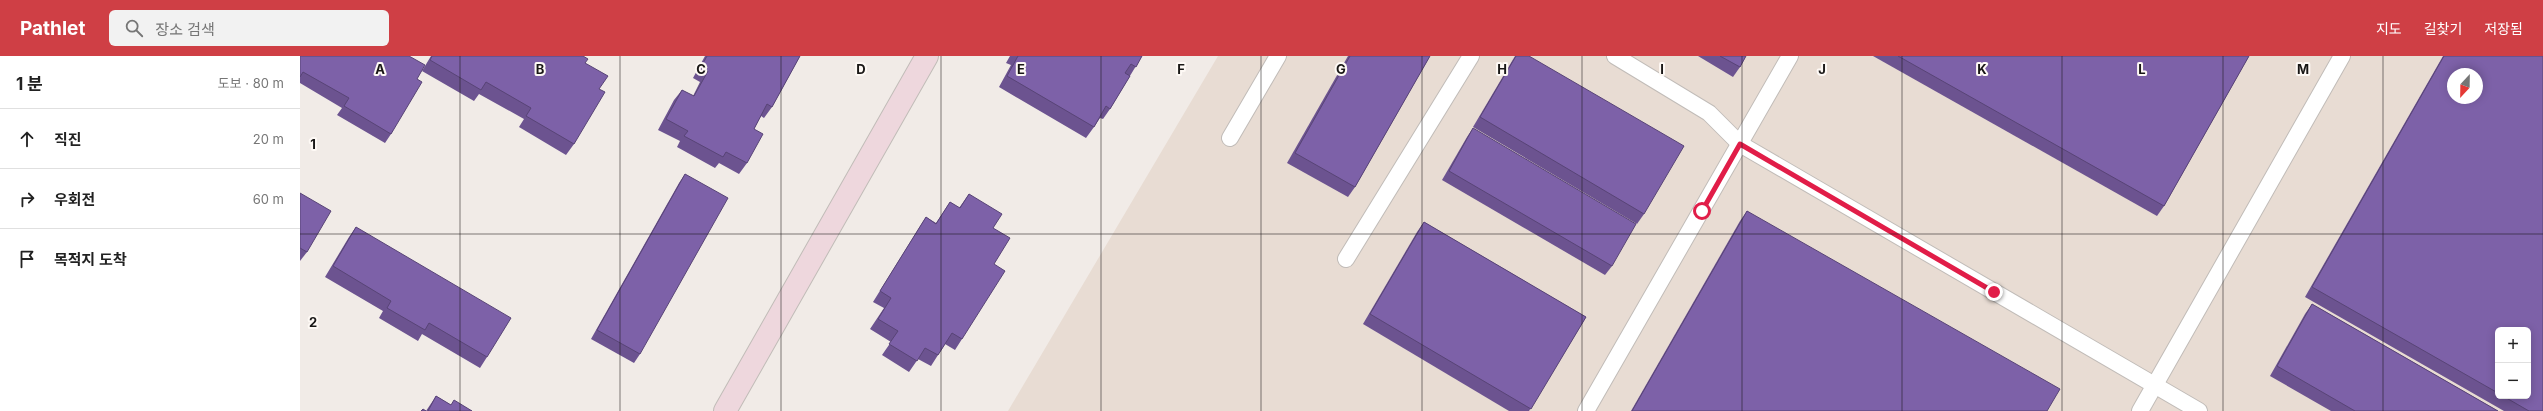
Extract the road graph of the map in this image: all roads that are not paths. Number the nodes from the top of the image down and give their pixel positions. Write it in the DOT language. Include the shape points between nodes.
graph roads {
  1 [pos="928,56"];
  2 [pos="1278,56"];
  3 [pos="1471,56"];
  4 [pos="1615,56"];
  5 [pos="1790,56"];
  6 [pos="2342,56"];
  7 [pos="1230,138"];
  8 [pos="1740,144"];
  9 [pos="1346,259"];
  10 [pos="2155,386"];
  11 [pos="725,411"];
  12 [pos="1586,411"];
  13 [pos="2140,411"];
  14 [pos="2199,411"];
  1 -- 11 [label="street"];
  2 -- 7 [label="lane"];
  3 -- 9 [label="lane"];
  4 -- 8 [label="lane" via="1709,113"];
  5 -- 8 [label="lane"];
  6 -- 10 [label="lane"];
  8 -- 10 [label="lane"];
  8 -- 12 [label="lane"];
  10 -- 13 [label="lane"];
  10 -- 14 [label="lane"];
}
